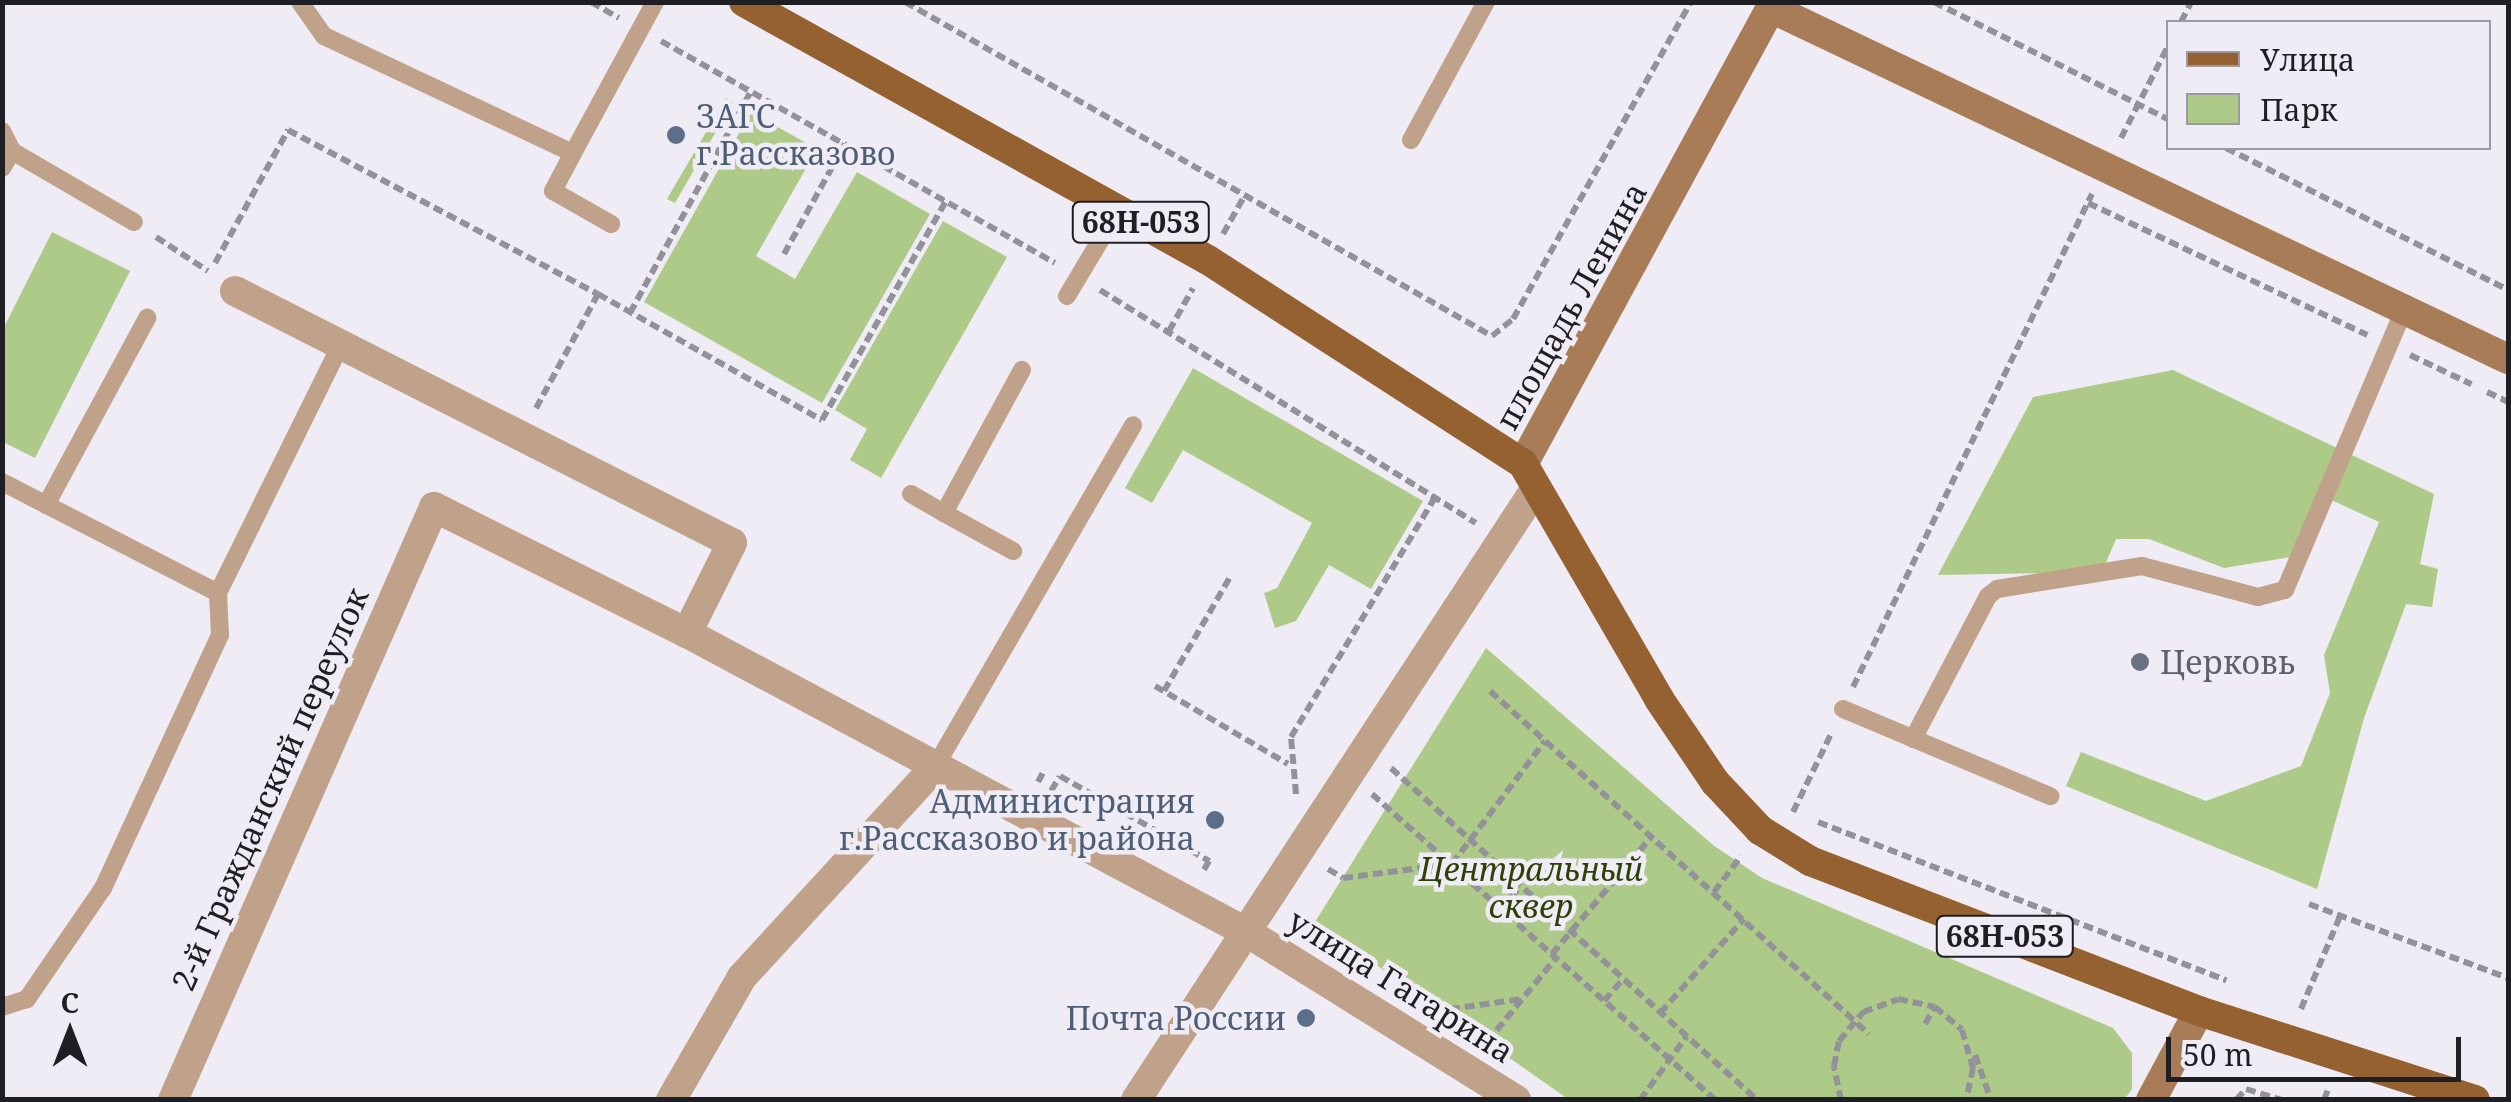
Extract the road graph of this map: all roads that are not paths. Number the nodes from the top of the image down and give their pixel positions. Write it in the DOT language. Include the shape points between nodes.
graph roads {
  1 [pos="300,2"];
  2 [pos="655,2"];
  3 [pos="744,2"];
  4 [pos="1486,2"];
  5 [pos="1768,4"];
  6 [pos="2,131"];
  7 [pos="1411,140"];
  8 [pos="573,154"];
  9 [pos="7,159"];
  10 [pos="1119,209"];
  11 [pos="134,222"];
  12 [pos="611,224"];
  13 [pos="235,291"];
  14 [pos="1067,296"];
  15 [pos="2404,310"];
  16 [pos="146,318"];
  17 [pos="1333,341"];
  18 [pos="340,346"];
  19 [pos="2508,359"];
  20 [pos="1022,370"];
  21 [pos="1459,422"];
  22 [pos="1133,426"];
  23 [pos="1530,476"];
  24 [pos="2,482"];
  25 [pos="911,494"];
  26 [pos="46,505"];
  27 [pos="434,507"];
  28 [pos="944,513"];
  29 [pos="1012,551"];
  30 [pos="218,593"];
  31 [pos="687,633"];
  32 [pos="1842,708"];
  33 [pos="1913,739"];
  34 [pos="935,767"];
  35 [pos="2050,796"];
  36 [pos="1248,933"];
  37 [pos="2,1007"];
  38 [pos="2199,1010"];
  39 [pos="173,1100"];
  40 [pos="671,1100"];
  41 [pos="1136,1100"];
  42 [pos="1516,1100"];
  43 [pos="2151,1100"];
  44 [pos="2475,1100"];
  1 -- 8 [label="lane" via="324,36"];
  2 -- 8 [label="lane"];
  3 -- 10 [label="main road, 68Н-053"];
  4 -- 7 [label="lane"];
  5 -- 15 [label="street"];
  5 -- 23 [label="street, площадь Ленина"];
  6 -- 9 [label="lane"];
  8 -- 12 [label="lane" via="553,191"];
  9 -- 11 [label="lane"];
  10 -- 14 [label="lane"];
  10 -- 21 [label="main road, 68Н-053"];
  13 -- 18 [label="street"];
  15 -- 19 [label="street"];
  15 -- 33 [label="lane" via="2285,590 2258,597 2142,566 1997,589"];
  16 -- 26 [label="lane"];
  17 -- 21 [label="main road, 68Н-053"];
  18 -- 30 [label="lane"];
  18 -- 31 [label="street" via="732,543"];
  20 -- 28 [label="lane"];
  21 -- 23 [label="main road, 68Н-053"];
  22 -- 34 [label="lane"];
  23 -- 36 [label="street"];
  23 -- 38 [label="main road, 68Н-053" via="1658,699 1715,782 1760,830 1810,860"];
  24 -- 26 [label="lane"];
  25 -- 28 [label="lane"];
  26 -- 30 [label="lane"];
  27 -- 31 [label="street, улица Гагарина"];
  27 -- 39 [label="street, 2-й Гражданский переулок"];
  28 -- 29 [label="lane"];
  30 -- 37 [label="lane" via="220,635 103,888 28,999"];
  31 -- 34 [label="street, улица Гагарина"];
  32 -- 33 [label="lane"];
  33 -- 35 [label="lane"];
  34 -- 36 [label="street, улица Гагарина"];
  34 -- 40 [label="street" via="742,977"];
  36 -- 41 [label="street"];
  36 -- 42 [label="street, улица Гагарина"];
  38 -- 43 [label="street"];
  38 -- 44 [label="main road, 68Н-053"];
}
